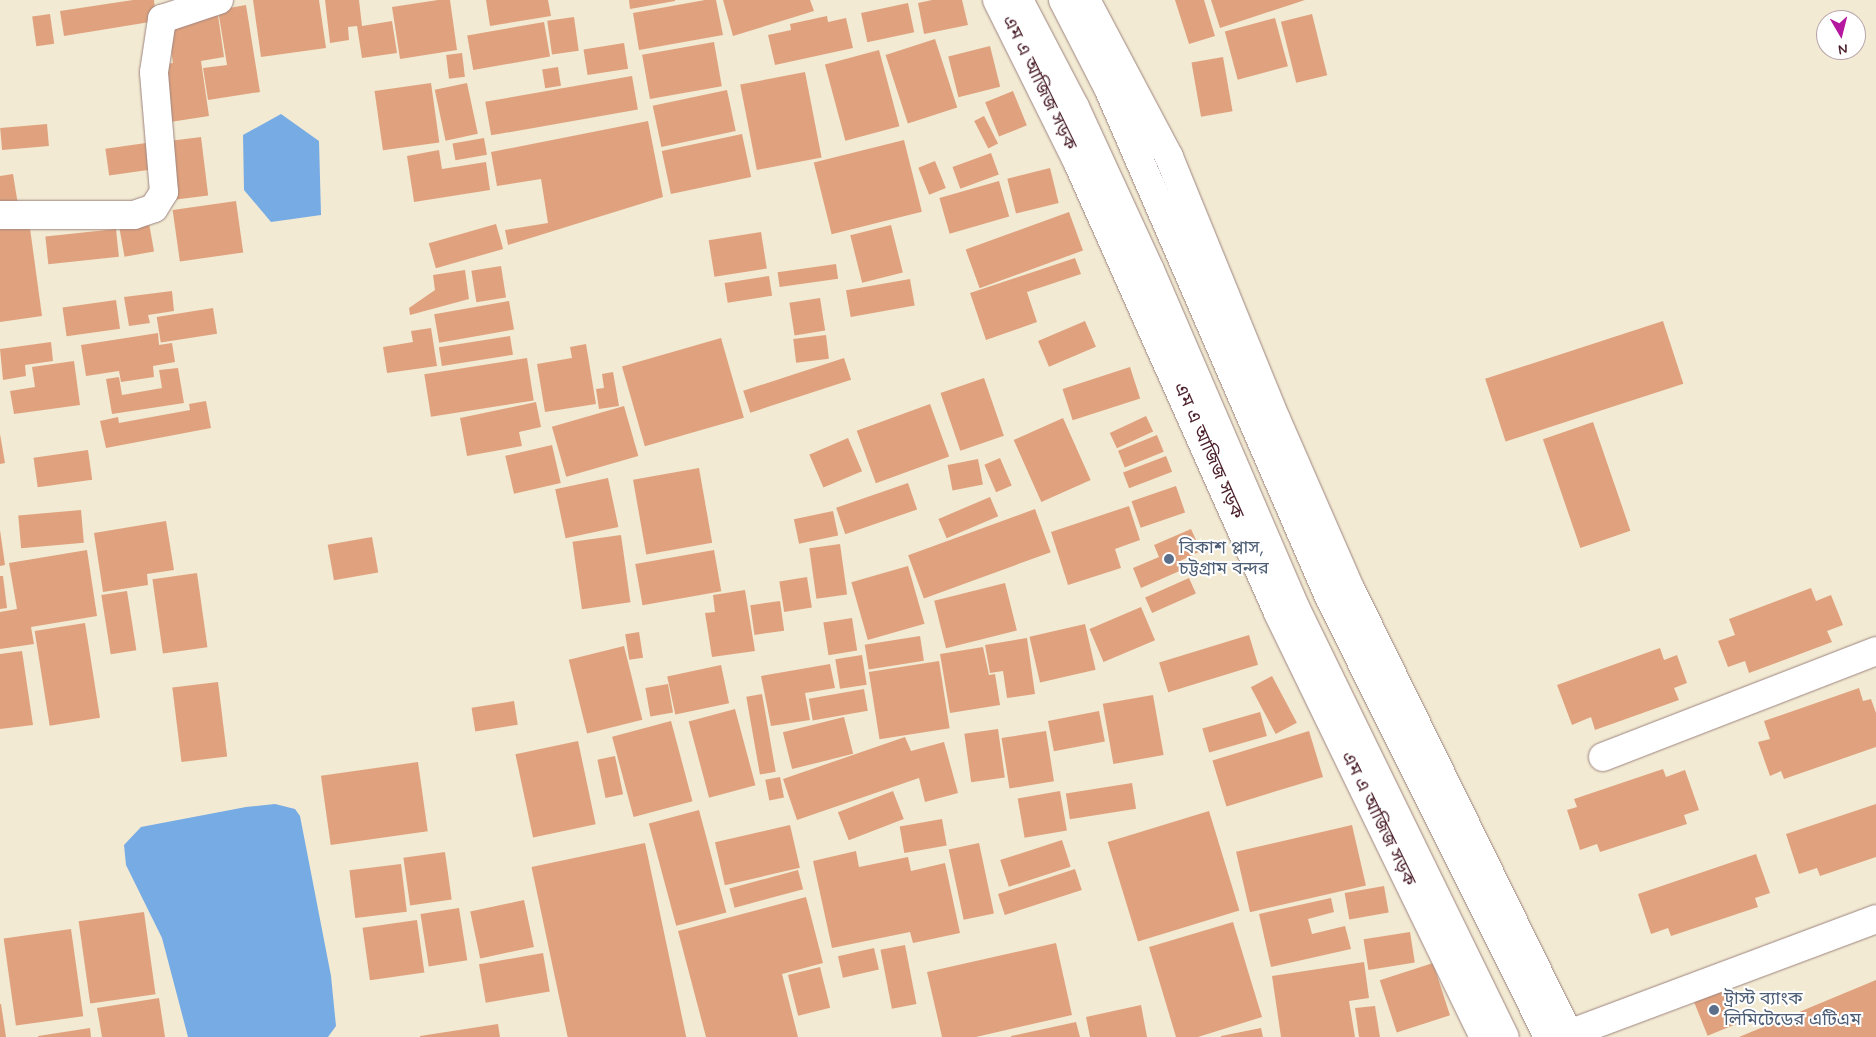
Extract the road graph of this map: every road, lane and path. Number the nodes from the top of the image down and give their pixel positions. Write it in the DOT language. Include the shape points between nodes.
graph roads {
  1 [pos="219,0"];
  2 [pos="998,0"];
  3 [pos="1018,0"];
  4 [pos="1063,0"];
  5 [pos="1086,0"];
  6 [pos="0,216"];
  7 [pos="1876,650"];
  8 [pos="1603,757"];
  9 [pos="1876,919"];
  10 [pos="1563,1036"];
  11 [pos="1484,1037"];
  12 [pos="1505,1037"];
  1 -- 6 [label="main road" via="162,19 154,72 164,192 154,208 134,215"];
  2 -- 11 [label="main road, এম এ আজিজ সড়ক" via="1077,161 1278,613"];
  3 -- 12 [label="main road" via="1075,107 1150,270 1296,609"];
  4 -- 10 [label="main road" via="1117,108 1329,597"];
  5 -- 10 [label="main road" via="1169,158 1276,419 1350,588"];
  7 -- 8 [label="main road"];
  9 -- 10 [label="main road"];
}
